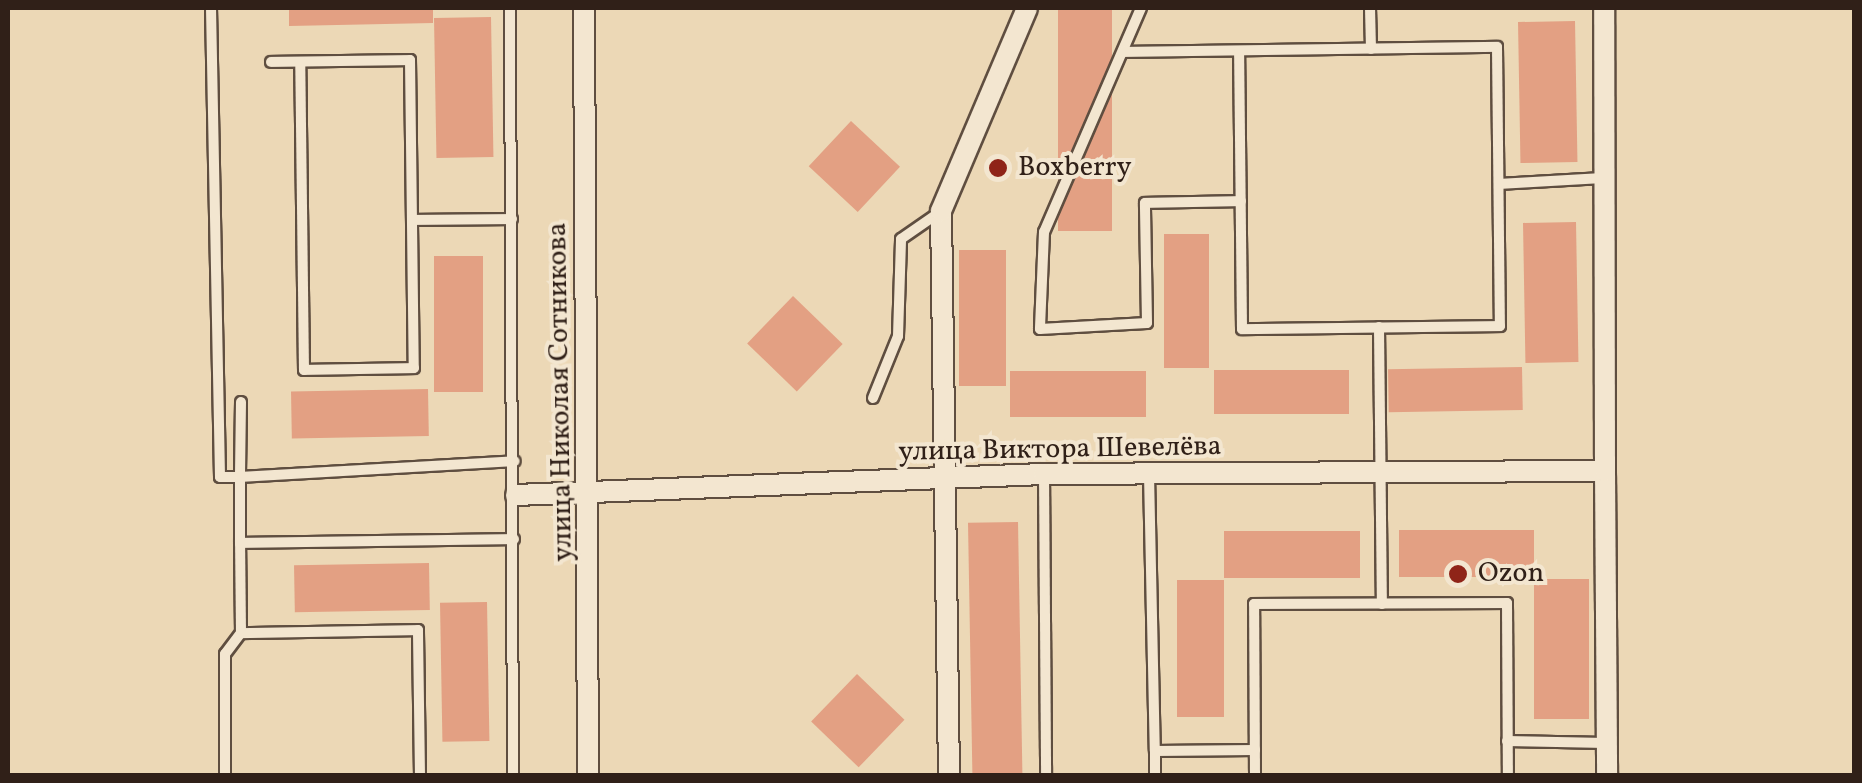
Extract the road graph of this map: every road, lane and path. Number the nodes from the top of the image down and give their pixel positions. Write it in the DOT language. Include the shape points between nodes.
graph roads {
  1 [pos="211,8"];
  2 [pos="510,8"];
  3 [pos="584,8"];
  4 [pos="1028,8"];
  5 [pos="1140,8"];
  6 [pos="1370,8"];
  7 [pos="1604,8"];
  8 [pos="1371,49"];
  9 [pos="1239,51"];
  10 [pos="1124,52"];
  11 [pos="271,62"];
  12 [pos="300,62"];
  13 [pos="1602,178"];
  14 [pos="1499,184"];
  15 [pos="1241,202"];
  16 [pos="941,211"];
  17 [pos="512,219"];
  18 [pos="412,220"];
  19 [pos="1379,328"];
  20 [pos="872,398"];
  21 [pos="241,402"];
  22 [pos="515,461"];
  23 [pos="1605,471"];
  24 [pos="1044,474"];
  25 [pos="1148,474"];
  26 [pos="1383,474"];
  27 [pos="240,477"];
  28 [pos="943,480"];
  29 [pos="590,488"];
  30 [pos="516,494"];
  31 [pos="514,539"];
  32 [pos="240,543"];
  33 [pos="1382,604"];
  34 [pos="241,632"];
  35 [pos="1507,742"];
  36 [pos="1606,743"];
  37 [pos="1155,750"];
  38 [pos="1255,750"];
  39 [pos="949,753"];
  40 [pos="224,776"];
  41 [pos="420,776"];
  42 [pos="514,776"];
  43 [pos="588,776"];
  44 [pos="941,776"];
  45 [pos="949,776"];
  46 [pos="1046,776"];
  47 [pos="1155,776"];
  48 [pos="1255,776"];
  49 [pos="1508,776"];
  50 [pos="1607,776"];
  1 -- 27 [label="lane" via="220,477"];
  2 -- 17 [label="lane"];
  3 -- 29 [label="street, улица Николая Сотникова"];
  4 -- 16 [label="street"];
  5 -- 10 [label="lane"];
  6 -- 8 [label="lane"];
  7 -- 13 [label="street"];
  8 -- 9 [label="lane"];
  8 -- 14 [label="lane" via="1497,48"];
  9 -- 10 [label="lane"];
  9 -- 15 [label="lane"];
  10 -- 15 [label="lane" via="1044,232 1040,329 1146,324 1145,203"];
  11 -- 12 [label="lane"];
  12 -- 18 [label="lane" via="410,60"];
  12 -- 18 [label="lane" via="304,370 414,368"];
  13 -- 14 [label="lane"];
  13 -- 23 [label="street"];
  14 -- 19 [label="lane" via="1500,326"];
  15 -- 19 [label="lane" via="1242,329"];
  16 -- 20 [label="lane" via="901,238 898,336"];
  16 -- 28 [label="street"];
  17 -- 18 [label="lane"];
  17 -- 22 [label="lane"];
  19 -- 26 [label="lane"];
  21 -- 27 [label="lane"];
  22 -- 27 [label="lane"];
  22 -- 30 [label="lane"];
  23 -- 26 [label="street, улица Виктора Шевелёва"];
  23 -- 36 [label="street"];
  24 -- 25 [label="street, улица Виктора Шевелёва"];
  24 -- 28 [label="street, улица Виктора Шевелёва"];
  24 -- 46 [label="lane"];
  25 -- 26 [label="street, улица Виктора Шевелёва"];
  25 -- 37 [label="lane"];
  26 -- 33 [label="lane"];
  27 -- 32 [label="lane"];
  28 -- 29 [label="street, улица Виктора Шевелёва"];
  28 -- 39 [label="street"];
  29 -- 30 [label="street, улица Виктора Шевелёва"];
  29 -- 43 [label="street, улица Николая Сотникова"];
  30 -- 31 [label="lane"];
  31 -- 32 [label="lane"];
  31 -- 42 [label="lane"];
  32 -- 34 [label="lane"];
  33 -- 35 [label="lane" via="1507,602"];
  33 -- 38 [label="lane" via="1254,604"];
  34 -- 40 [label="lane" via="225,654"];
  34 -- 41 [label="lane" via="418,630"];
  35 -- 36 [label="lane"];
  35 -- 49 [label="lane"];
  36 -- 50 [label="street"];
  37 -- 38 [label="lane"];
  37 -- 47 [label="lane"];
  38 -- 48 [label="lane"];
  39 -- 44 [label="lane"];
  39 -- 45 [label="street"];
}
